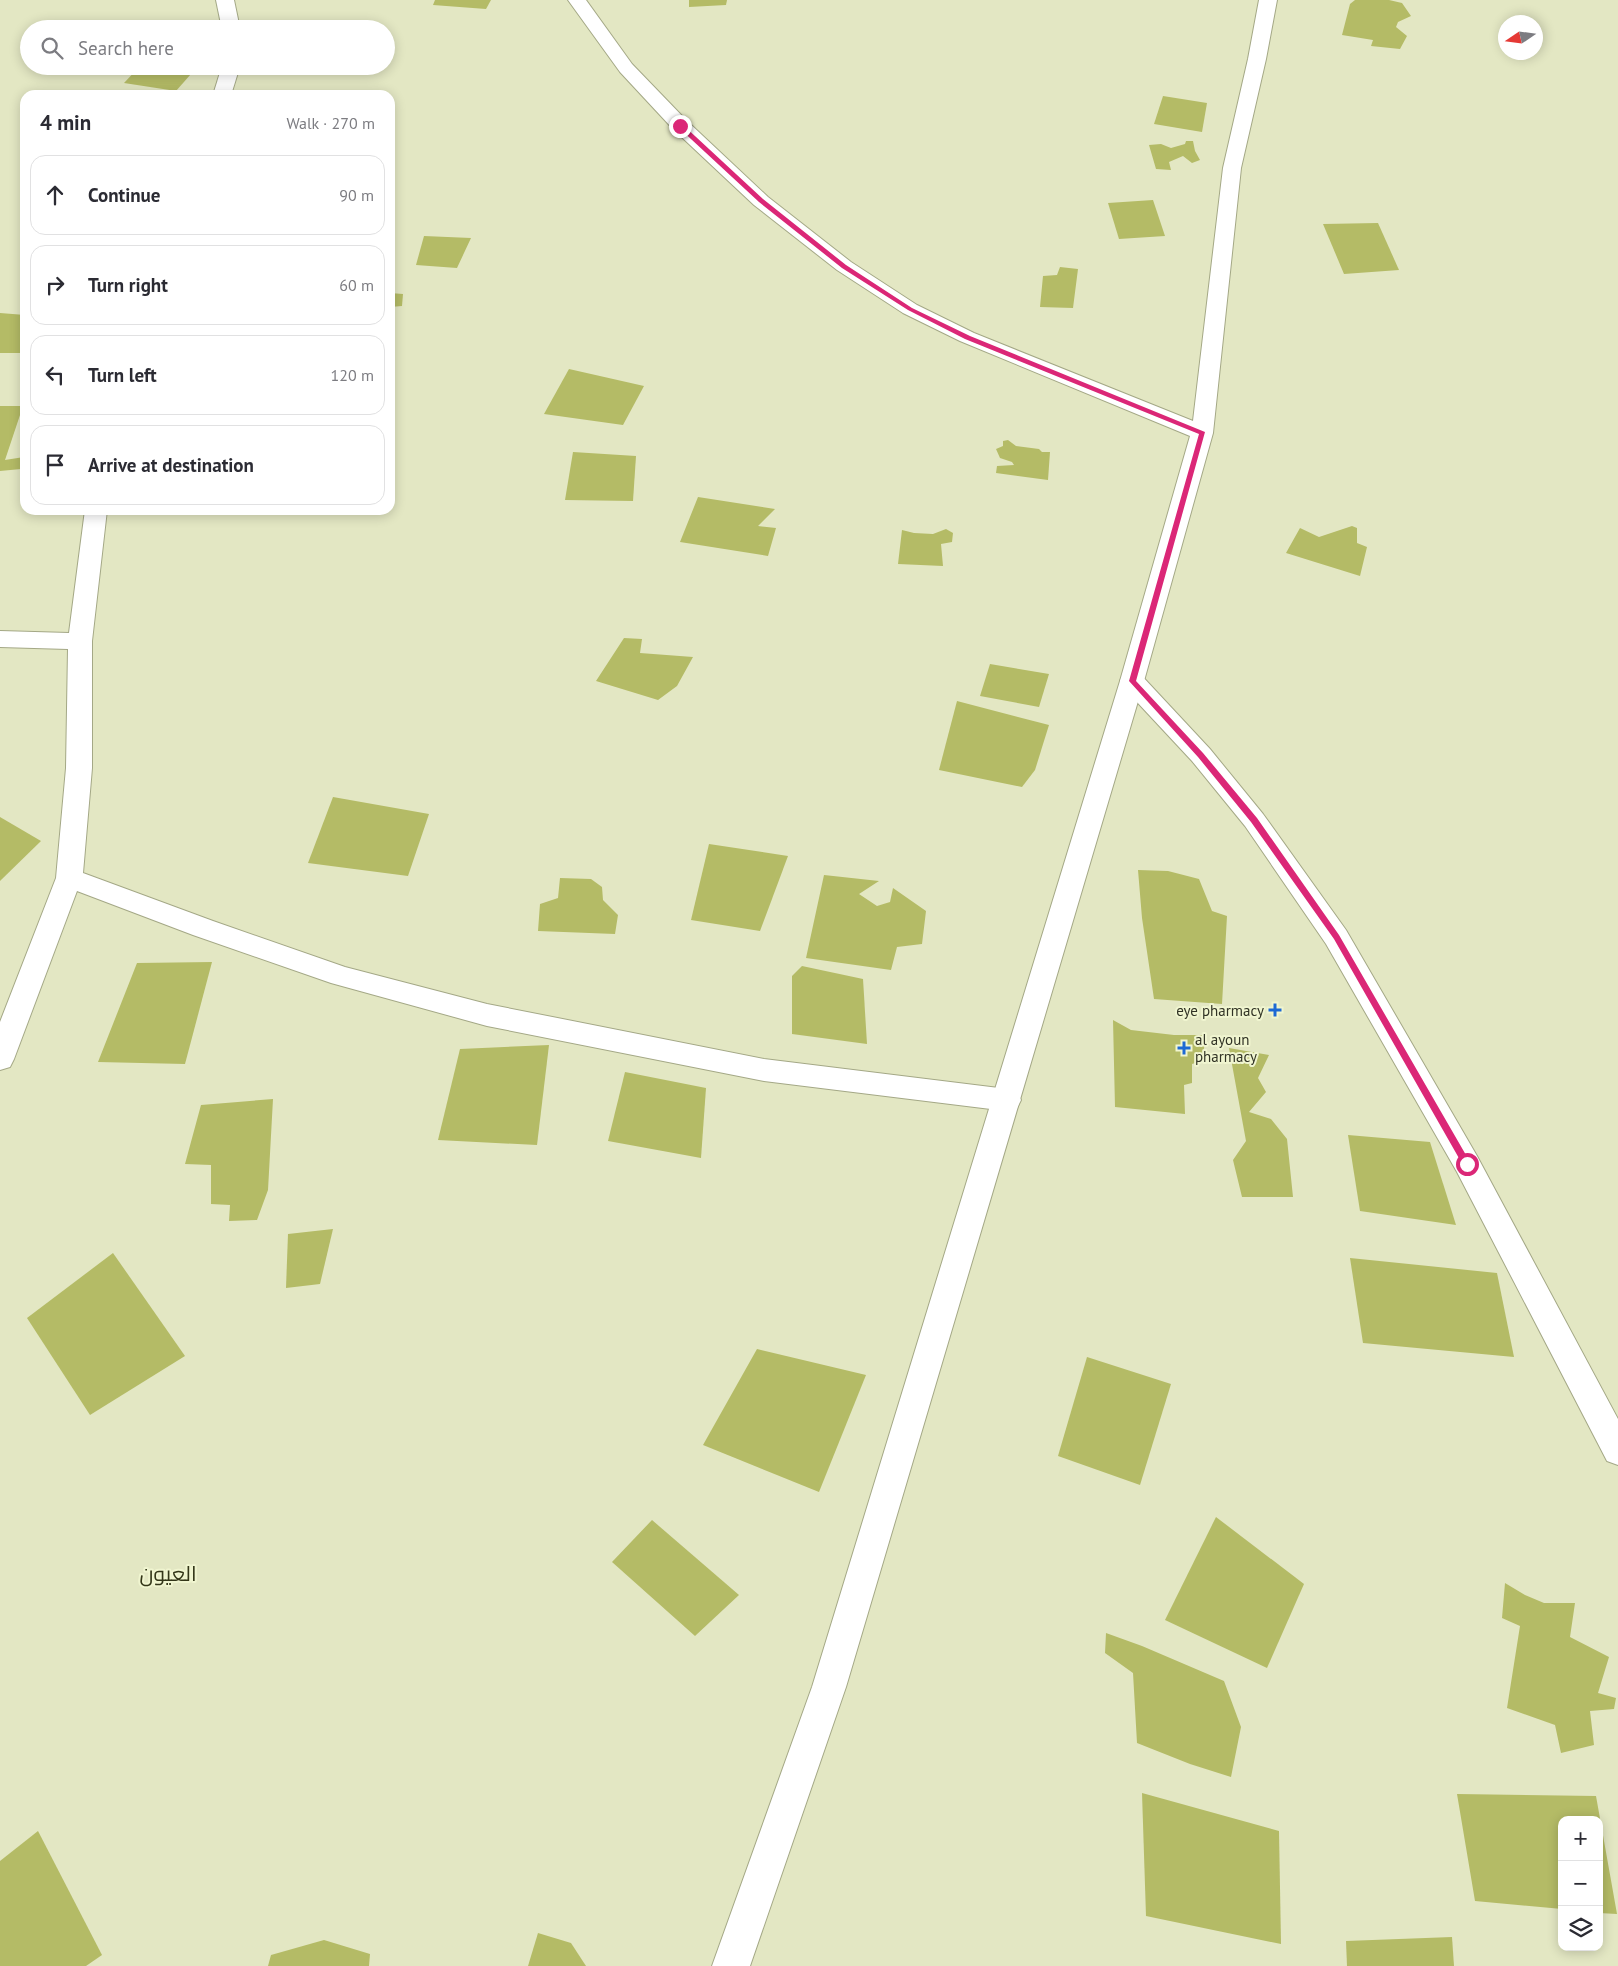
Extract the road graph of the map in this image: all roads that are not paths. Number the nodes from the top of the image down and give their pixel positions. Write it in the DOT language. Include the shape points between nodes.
graph roads {
  1 [pos="225,0"];
  2 [pos="577,0"];
  3 [pos="1268,0"];
  4 [pos="229,20"];
  5 [pos="228,75"];
  6 [pos="224,90"];
  7 [pos="1202,433"];
  8 [pos="95,515"];
  9 [pos="0,639"];
  10 [pos="80,641"];
  11 [pos="1132,681"];
  12 [pos="69,878"];
  13 [pos="0,1059"];
  14 [pos="1007,1100"];
  15 [pos="1618,1451"];
  16 [pos="731,1966"];
  1 -- 4 [label="street"];
  2 -- 7 [label="street" via="626,68 680,126 761,201 844,266 910,309 967,337"];
  3 -- 7 [label="street" via="1258,59 1232,168"];
  5 -- 6 [label="street"];
  7 -- 11 [label="street"];
  8 -- 10 [label="street"];
  9 -- 10 [label="street"];
  10 -- 12 [label="street" via="79,768"];
  11 -- 14 [label="street"];
  11 -- 15 [label="street" via="1201,755 1254,820 1336,937 1467,1164"];
  12 -- 13 [label="street"];
  12 -- 14 [label="street" via="341,976 487,1016 764,1070"];
  14 -- 16 [label="street" via="829,1687"];
}
